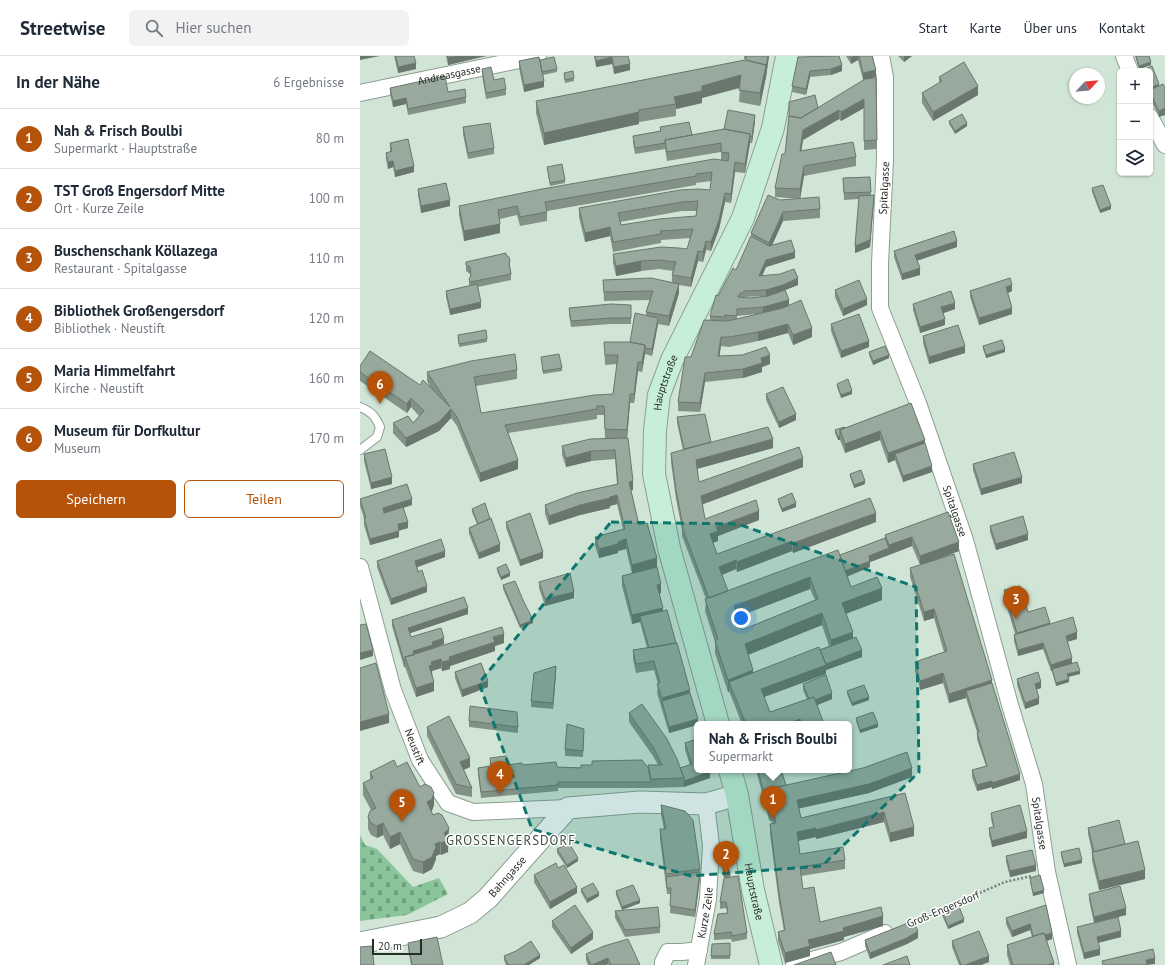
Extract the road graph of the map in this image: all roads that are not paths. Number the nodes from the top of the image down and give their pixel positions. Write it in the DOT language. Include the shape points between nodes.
graph roads {
  1 [pos="538,56"];
  2 [pos="787,56"];
  3 [pos="881,56"];
  4 [pos="1124,56"];
  5 [pos="1129,68"];
  6 [pos="360,93"];
  7 [pos="1153,123"];
  8 [pos="1165,145"];
  9 [pos="360,407"];
  10 [pos="360,450"];
  11 [pos="360,567"];
  12 [pos="717,721"];
  13 [pos="731,773"];
  14 [pos="737,795"];
  15 [pos="706,804"];
  16 [pos="568,808"];
  17 [pos="904,926"];
  18 [pos="360,943"];
  19 [pos="697,957"];
  20 [pos="663,965"];
  21 [pos="771,965"];
  22 [pos="794,965"];
  23 [pos="1068,965"];
  1 -- 6 [label="street, Andreasgasse"];
  2 -- 12 [label="main road, Hauptstraße" via="773,128 743,218 672,360 659,395 655,430 654,474 669,548"];
  3 -- 23 [label="street, Spitalgasse" via="885,77 885,160 880,308 918,402 964,540 1034,784 1047,872"];
  4 -- 5 [label="street"];
  7 -- 8 [label="street"];
  9 -- 10 [label="lane" via="375,417 380,427 377,437"];
  11 -- 16 [label="street, Neustift" via="393,690 420,760 448,803 473,812"];
  13 -- 14 [label="main road, Hauptstraße"];
  14 -- 15 [label="street"];
  14 -- 21 [label="main road, Hauptstraße" via="753,890"];
  15 -- 16 [label="street" via="640,802"];
  15 -- 19 [label="street, Kurze Zeile" via="711,845 709,891"];
  16 -- 18 [label="street, Bahngasse" via="488,898 470,913 441,926"];
  17 -- 22 [label="street, Groß-Engersdorf" via="841,952"];
  19 -- 20 [label="street, Kurze Zeile" via="682,952 668,952"];
}
